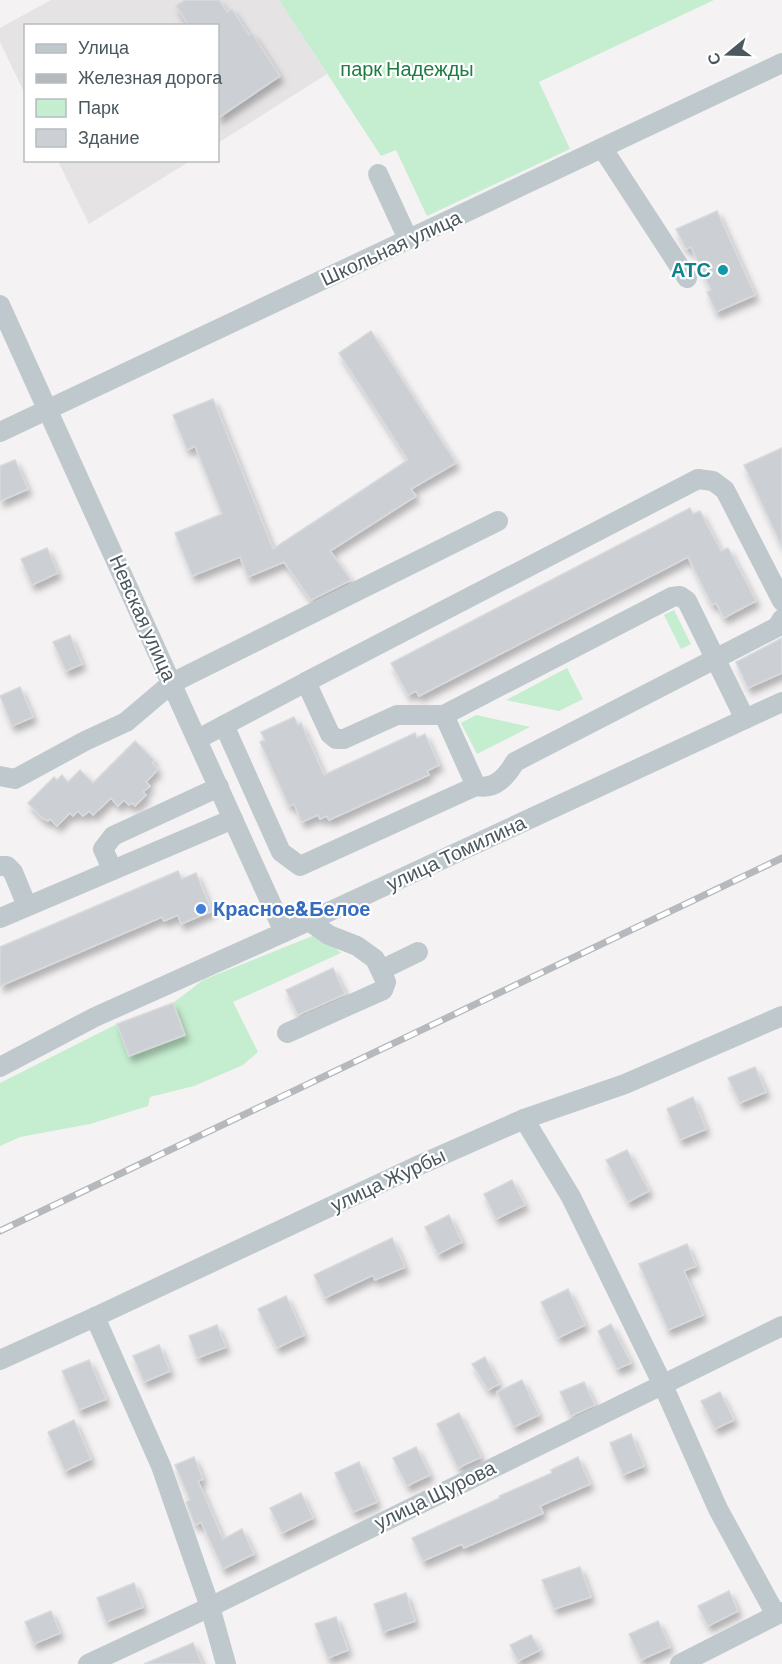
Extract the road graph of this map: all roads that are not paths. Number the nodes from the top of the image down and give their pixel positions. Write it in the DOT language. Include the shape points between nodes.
graph roads {
  1 [pos="782,63"];
  2 [pos="603,149"];
  3 [pos="378,174"];
  4 [pos="408,239"];
  5 [pos="687,278"];
  6 [pos="0,305"];
  7 [pos="5,329"];
  8 [pos="49,409"];
  9 [pos="0,432"];
  10 [pos="498,521"];
  11 [pos="782,601"];
  12 [pos="782,619"];
  13 [pos="716,658"];
  14 [pos="306,682"];
  15 [pos="172,683"];
  16 [pos="782,702"];
  17 [pos="444,715"];
  18 [pos="745,719"];
  19 [pos="224,725"];
  20 [pos="198,739"];
  21 [pos="0,776"];
  22 [pos="476,786"];
  23 [pos="219,787"];
  24 [pos="233,819"];
  25 [pos="0,866"];
  26 [pos="112,869"];
  27 [pos="27,906"];
  28 [pos="0,918"];
  29 [pos="309,921"];
  30 [pos="284,932"];
  31 [pos="418,952"];
  32 [pos="381,970"];
  33 [pos="782,1016"];
  34 [pos="287,1033"];
  35 [pos="0,1067"];
  36 [pos="524,1119"];
  37 [pos="95,1317"];
  38 [pos="782,1326"];
  39 [pos="0,1360"];
  40 [pos="662,1383"];
  41 [pos="210,1607"];
  42 [pos="779,1613"];
  43 [pos="88,1664"];
  44 [pos="226,1664"];
  45 [pos="680,1664"];
  1 -- 2 [label="street, Школьная улица"];
  2 -- 4 [label="street, Школьная улица"];
  2 -- 5 [label="street"];
  3 -- 4 [label="street"];
  4 -- 8 [label="street, Школьная улица"];
  6 -- 7 [label="street, Невская улица"];
  7 -- 8 [label="street, Невская улица"];
  8 -- 9 [label="street, Школьная улица"];
  8 -- 15 [label="street, Невская улица"];
  10 -- 15 [label="street"];
  11 -- 14 [label="street" via="725,490 713,481 698,479"];
  12 -- 13 [label="street" via="777,627"];
  13 -- 17 [label="street" via="687,601 680,596 672,597"];
  13 -- 18 [label="street"];
  13 -- 22 [label="street" via="515,762 505,778 484,788"];
  14 -- 17 [label="street" via="336,739 397,715"];
  14 -- 19 [label="street"];
  15 -- 20 [label="street, Невская улица"];
  15 -- 21 [label="street" via="126,722 15,779"];
  16 -- 18 [label="street, улица Томилина"];
  17 -- 22 [label="street"];
  18 -- 29 [label="street, улица Томилина"];
  19 -- 20 [label="street"];
  19 -- 22 [label="street" via="282,852 300,866"];
  20 -- 23 [label="street, Невская улица"];
  23 -- 24 [label="street, Невская улица"];
  23 -- 26 [label="street" via="113,836 103,849"];
  24 -- 26 [label="street"];
  24 -- 30 [label="street, Невская улица"];
  25 -- 27 [label="street" via="13,872"];
  26 -- 27 [label="street"];
  27 -- 28 [label="street"];
  29 -- 30 [label="street, улица Томилина"];
  29 -- 32 [label="street" via="329,935 357,946 375,959"];
  30 -- 35 [label="street, улица Томилина" via="95,1017"];
  31 -- 32 [label="street"];
  32 -- 34 [label="street" via="386,982 383,990"];
  33 -- 36 [label="street, улица Журбы" via="626,1083"];
  36 -- 37 [label="street, улица Журбы"];
  36 -- 40 [label="street" via="571,1197"];
  37 -- 39 [label="street, улица Журбы"];
  37 -- 41 [label="street" via="161,1466"];
  38 -- 40 [label="street, улица Щурова"];
  40 -- 41 [label="street, улица Щурова"];
  40 -- 42 [label="street" via="718,1509"];
  41 -- 43 [label="street, улица Щурова"];
  41 -- 44 [label="street"];
  42 -- 45 [label="street"];
}
